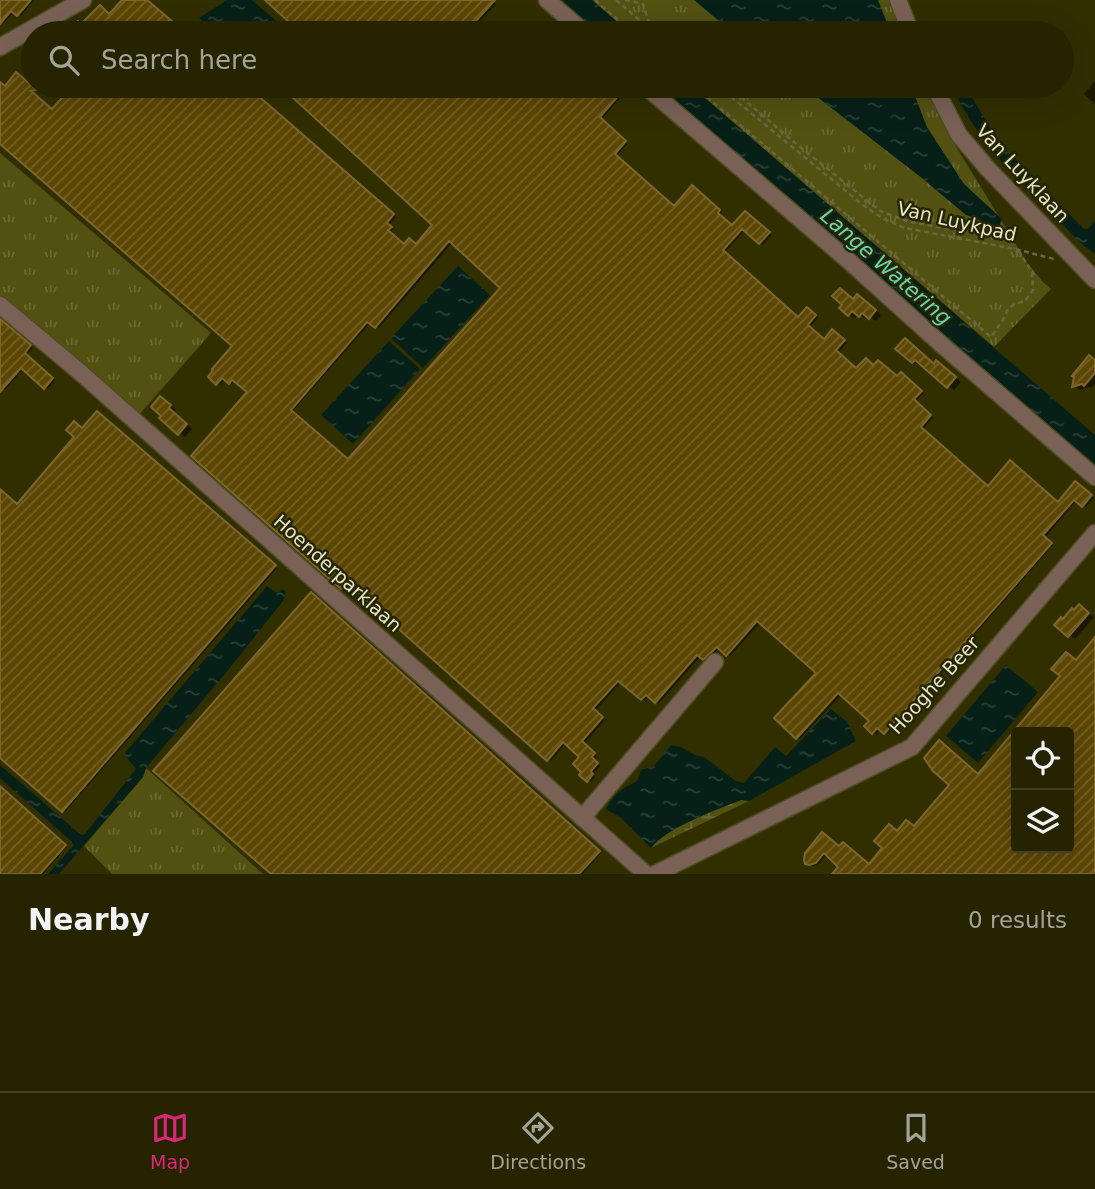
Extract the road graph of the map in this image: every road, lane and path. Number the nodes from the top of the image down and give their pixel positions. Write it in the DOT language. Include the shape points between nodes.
graph roads {
  1 [pos="83,0"];
  2 [pos="547,0"];
  3 [pos="595,0"];
  4 [pos="616,0"];
  5 [pos="625,0"];
  6 [pos="898,0"];
  7 [pos="46,21"];
  8 [pos="571,21"];
  9 [pos="619,21"];
  10 [pos="641,21"];
  11 [pos="649,21"];
  12 [pos="906,21"];
  13 [pos="21,35"];
  14 [pos="0,47"];
  15 [pos="659,98"];
  16 [pos="708,98"];
  17 [pos="733,98"];
  18 [pos="742,98"];
  19 [pos="940,98"];
  20 [pos="1016,249"];
  21 [pos="1062,265"];
  22 [pos="1092,280"];
  23 [pos="0,304"];
  24 [pos="1095,477"];
  25 [pos="1095,533"];
  26 [pos="715,662"];
  27 [pos="582,818"];
  28 [pos="668,871"];
  29 [pos="646,874"];
  1 -- 7 [label="street"];
  2 -- 8 [label="street"];
  3 -- 9 [label="path"];
  4 -- 10 [label="path"];
  5 -- 11 [label="path" via="643,4"];
  6 -- 12 [label="street"];
  13 -- 14 [label="street"];
  15 -- 24 [label="street"];
  16 -- 20 [label="path" via="991,337 1008,309 1025,301 1033,290 1032,272"];
  17 -- 20 [label="path, Van Luykpad" via="884,219 905,228"];
  18 -- 20 [label="path" via="880,211 910,222 1010,239"];
  19 -- 22 [label="street, Van Luyklaan" via="959,135"];
  20 -- 21 [label="path, Van Luykpad"];
  23 -- 27 [label="street, Hoenderparklaan"];
  25 -- 28 [label="street, Hooghe Beer" via="912,747"];
  26 -- 27 [label="street"];
  27 -- 29 [label="street, Hoenderparklaan"];
}
